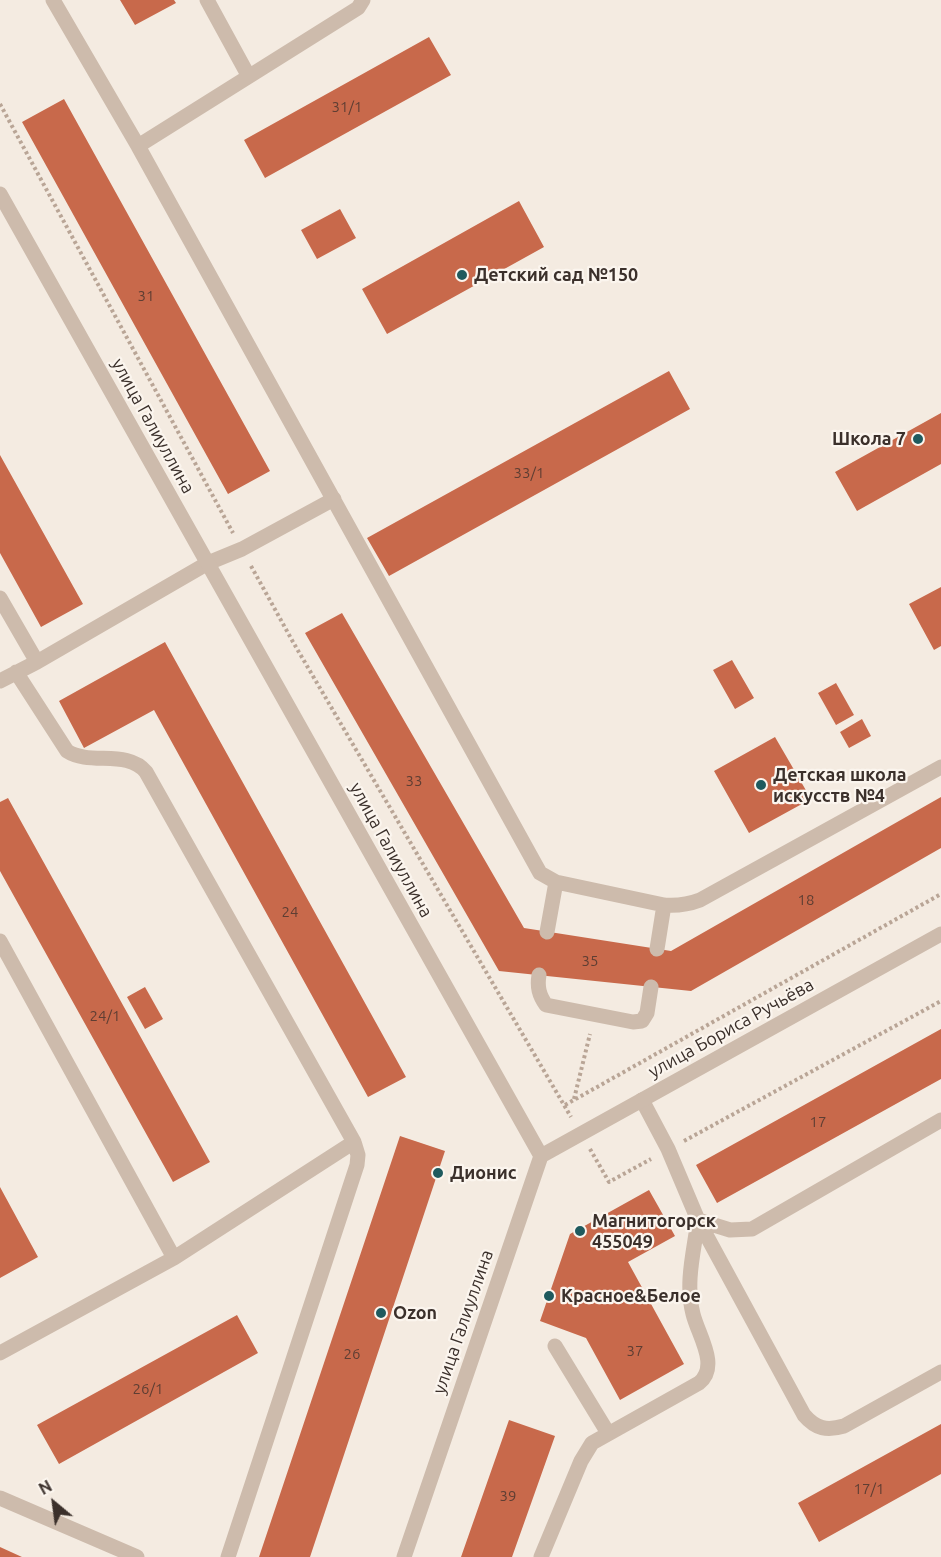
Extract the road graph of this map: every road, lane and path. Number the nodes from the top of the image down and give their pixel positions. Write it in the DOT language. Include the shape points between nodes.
graph roads {
  1 [pos="53,0"];
  2 [pos="207,0"];
  3 [pos="363,0"];
  4 [pos="248,75"];
  5 [pos="0,104"];
  6 [pos="138,146"];
  7 [pos="0,194"];
  8 [pos="334,499"];
  9 [pos="242,549"];
  10 [pos="208,563"];
  11 [pos="0,598"];
  12 [pos="37,662"];
  13 [pos="16,672"];
  14 [pos="0,681"];
  15 [pos="941,767"];
  16 [pos="556,882"];
  17 [pos="941,894"];
  18 [pos="664,905"];
  19 [pos="547,932"];
  20 [pos="941,934"];
  21 [pos="0,941"];
  22 [pos="657,949"];
  23 [pos="539,975"];
  24 [pos="651,987"];
  25 [pos="941,1001"];
  26 [pos="595,1014"];
  27 [pos="573,1100"];
  28 [pos="642,1100"];
  29 [pos="565,1106"];
  30 [pos="941,1120"];
  31 [pos="581,1133"];
  32 [pos="354,1142"];
  33 [pos="668,1149"];
  34 [pos="541,1156"];
  35 [pos="698,1220"];
  36 [pos="174,1258"];
  37 [pos="555,1346"];
  38 [pos="0,1353"];
  39 [pos="941,1372"];
  40 [pos="608,1433"];
  41 [pos="0,1498"];
  42 [pos="137,1557"];
  43 [pos="228,1557"];
  44 [pos="404,1557"];
  45 [pos="541,1557"];
  1 -- 6 [label="street"];
  2 -- 4 [label="street"];
  3 -- 4 [label="street" via="358,8"];
  4 -- 6 [label="street"];
  5 -- 9 [label="path"];
  6 -- 8 [label="street"];
  7 -- 10 [label="street, улица Галиуллина"];
  8 -- 9 [label="street"];
  8 -- 16 [label="street" via="534,865"];
  9 -- 10 [label="street"];
  9 -- 29 [label="path"];
  10 -- 12 [label="street"];
  10 -- 34 [label="street, улица Галиуллина"];
  11 -- 12 [label="street"];
  12 -- 13 [label="street"];
  13 -- 14 [label="street"];
  13 -- 32 [label="street" via="67,751 135,763 146,772"];
  15 -- 18 [label="street" via="700,900 688,905"];
  16 -- 18 [label="street"];
  16 -- 19 [label="street"];
  17 -- 27 [label="path"];
  18 -- 22 [label="street"];
  20 -- 28 [label="street, улица Бориса Ручьёва"];
  21 -- 36 [label="street"];
  23 -- 26 [label="street" via="538,990 546,1005"];
  24 -- 26 [label="street" via="642,1021"];
  25 -- 33 [label="path"];
  26 -- 27 [label="path"];
  27 -- 29 [label="path"];
  28 -- 31 [label="street, улица Бориса Ручьёва"];
  28 -- 33 [label="street"];
  29 -- 31 [label="path"];
  30 -- 35 [label="street" via="752,1229 730,1230"];
  31 -- 33 [label="path" via="609,1182"];
  31 -- 34 [label="street, улица Бориса Ручьёва"];
  32 -- 36 [label="street"];
  32 -- 43 [label="street" via="357,1165"];
  33 -- 35 [label="street"];
  34 -- 44 [label="street, улица Галиуллина"];
  35 -- 39 [label="street" via="811,1424 821,1429 844,1426"];
  35 -- 40 [label="street" via="688,1293 708,1359 708,1373 699,1383"];
  36 -- 38 [label="street"];
  37 -- 40 [label="street"];
  40 -- 45 [label="street" via="592,1443 581,1461"];
  41 -- 42 [label="street"];
}
